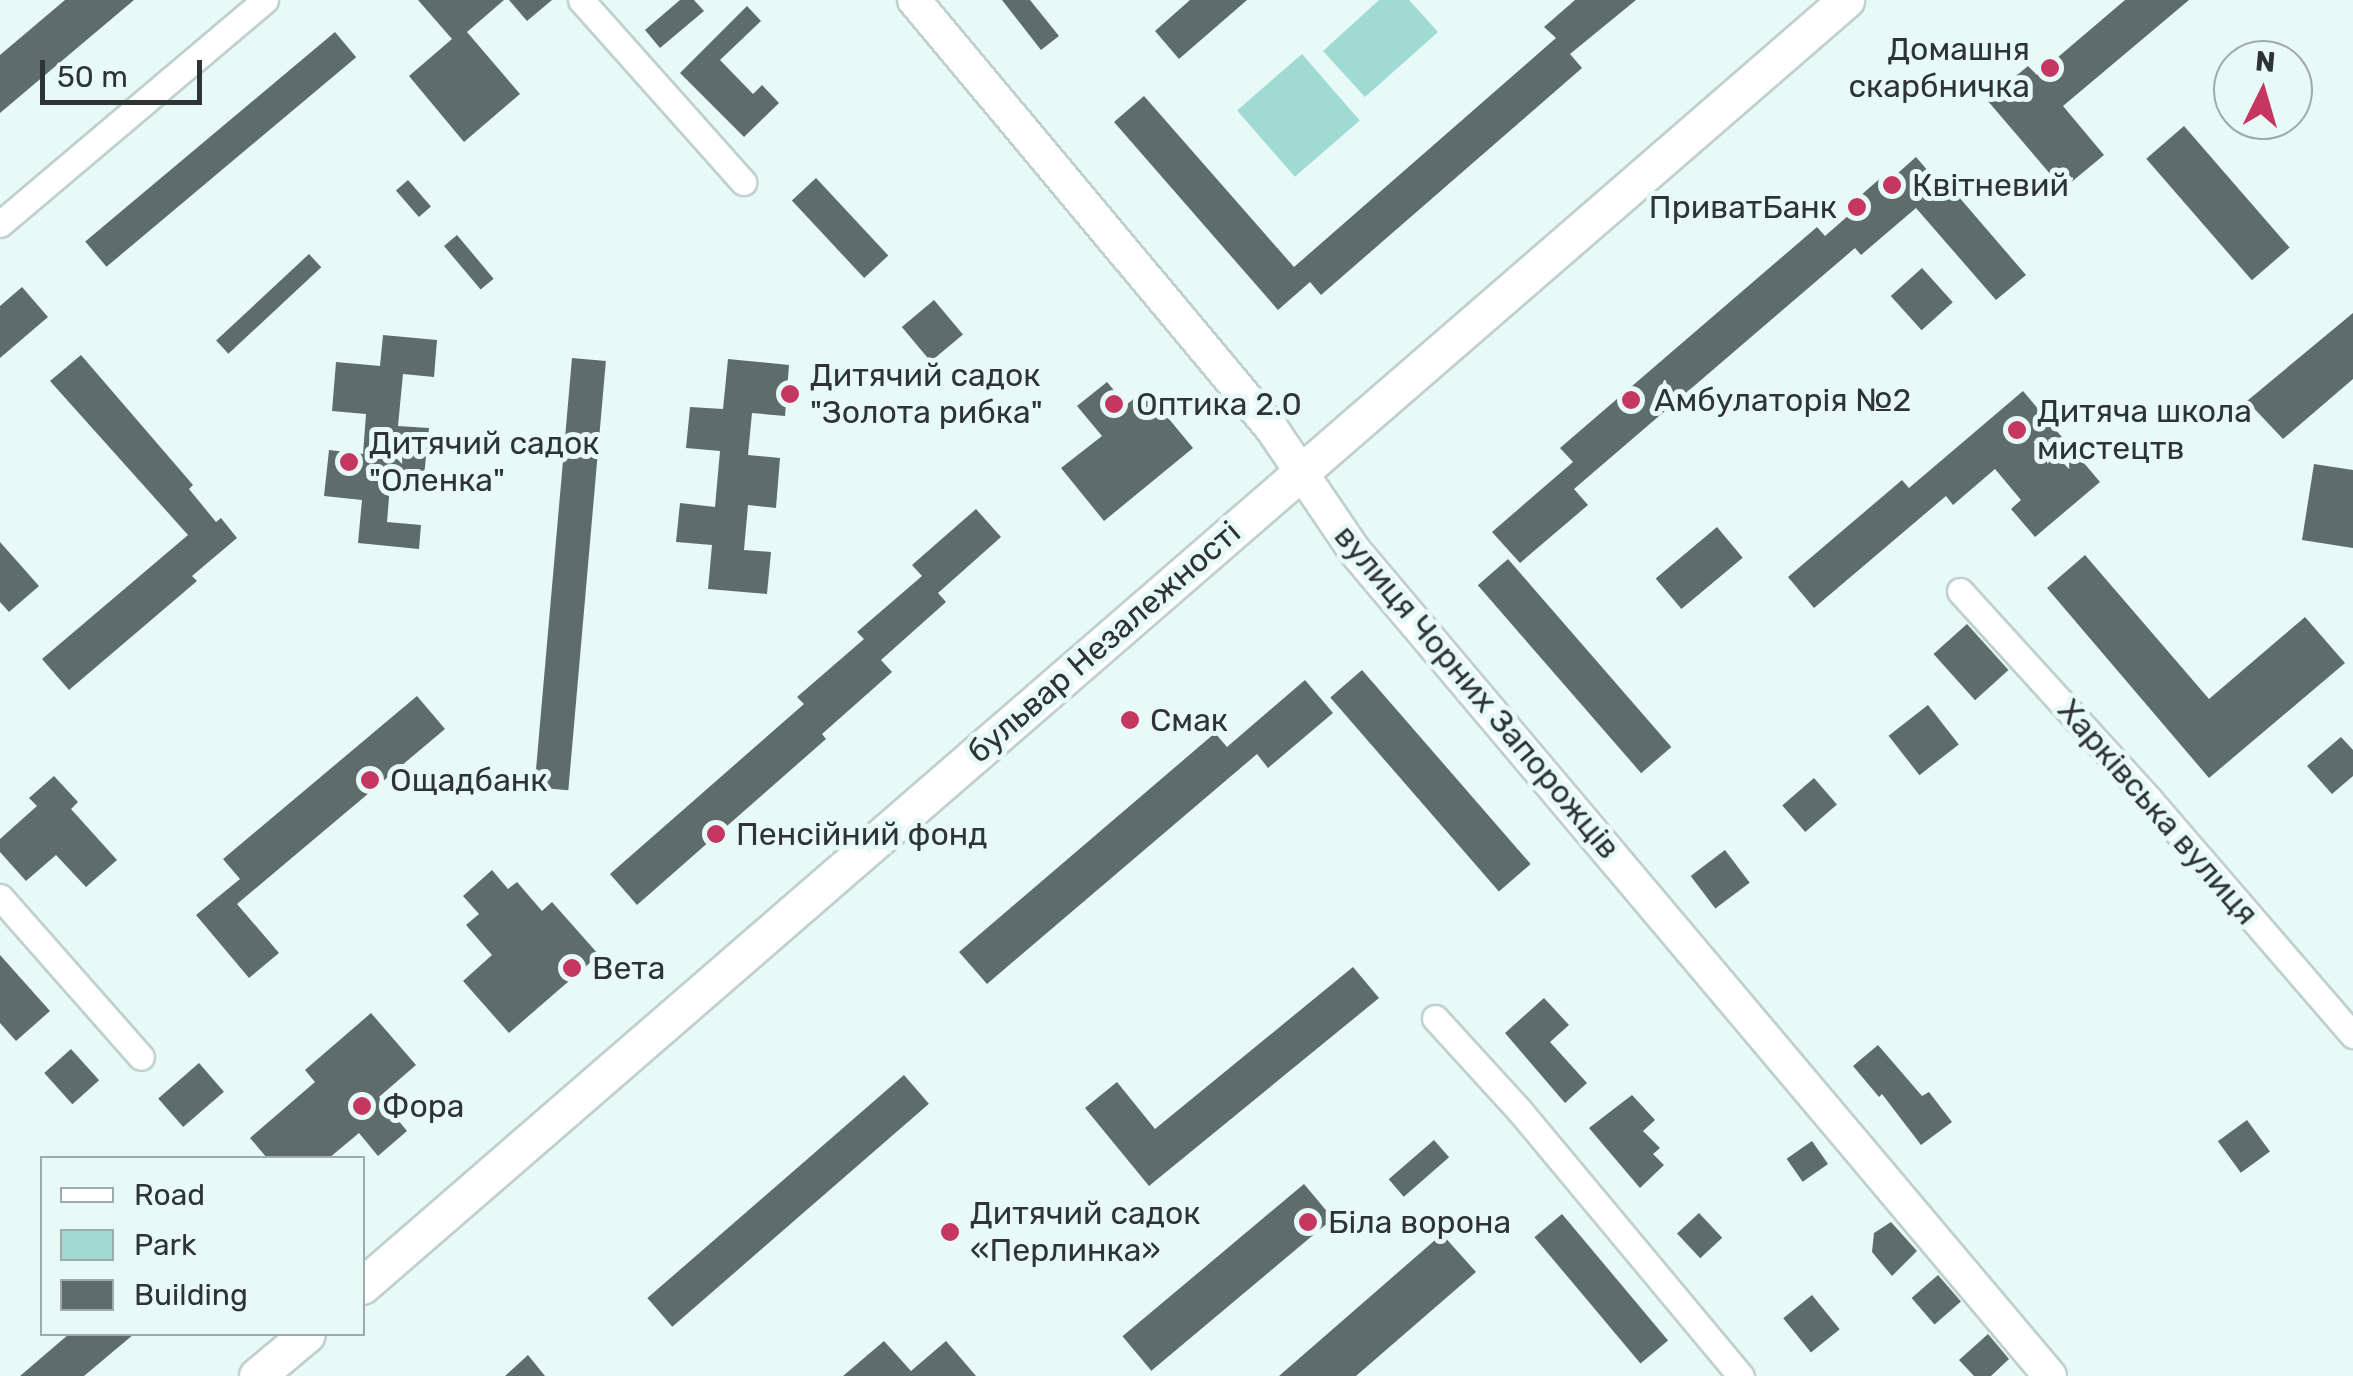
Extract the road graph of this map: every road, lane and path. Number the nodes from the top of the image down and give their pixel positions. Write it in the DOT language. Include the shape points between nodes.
graph roads {
  1 [pos="265,0"];
  2 [pos="581,0"];
  3 [pos="914,0"];
  4 [pos="1832,4"];
  5 [pos="743,182"];
  6 [pos="0,224"];
  7 [pos="1304,473"];
  8 [pos="1960,591"];
  9 [pos="0,897"];
  10 [pos="1435,1018"];
  11 [pos="2353,1035"];
  12 [pos="141,1057"];
  13 [pos="365,1283"];
  14 [pos="305,1336"];
  15 [pos="2045,1374"];
  16 [pos="257,1376"];
  17 [pos="1740,1376"];
  1 -- 6 [label="street"];
  2 -- 5 [label="street"];
  3 -- 7 [label="street, вулиця Чорних Запорожців"];
  4 -- 7 [label="main road, бульвар Незалежності"];
  7 -- 13 [label="main road, бульвар Незалежності"];
  7 -- 15 [label="street, вулиця Чорних Запорожців" via="1354,550"];
  8 -- 11 [label="street, Харківська вулиця"];
  9 -- 12 [label="street"];
  10 -- 17 [label="street"];
  14 -- 16 [label="main road"];
}
